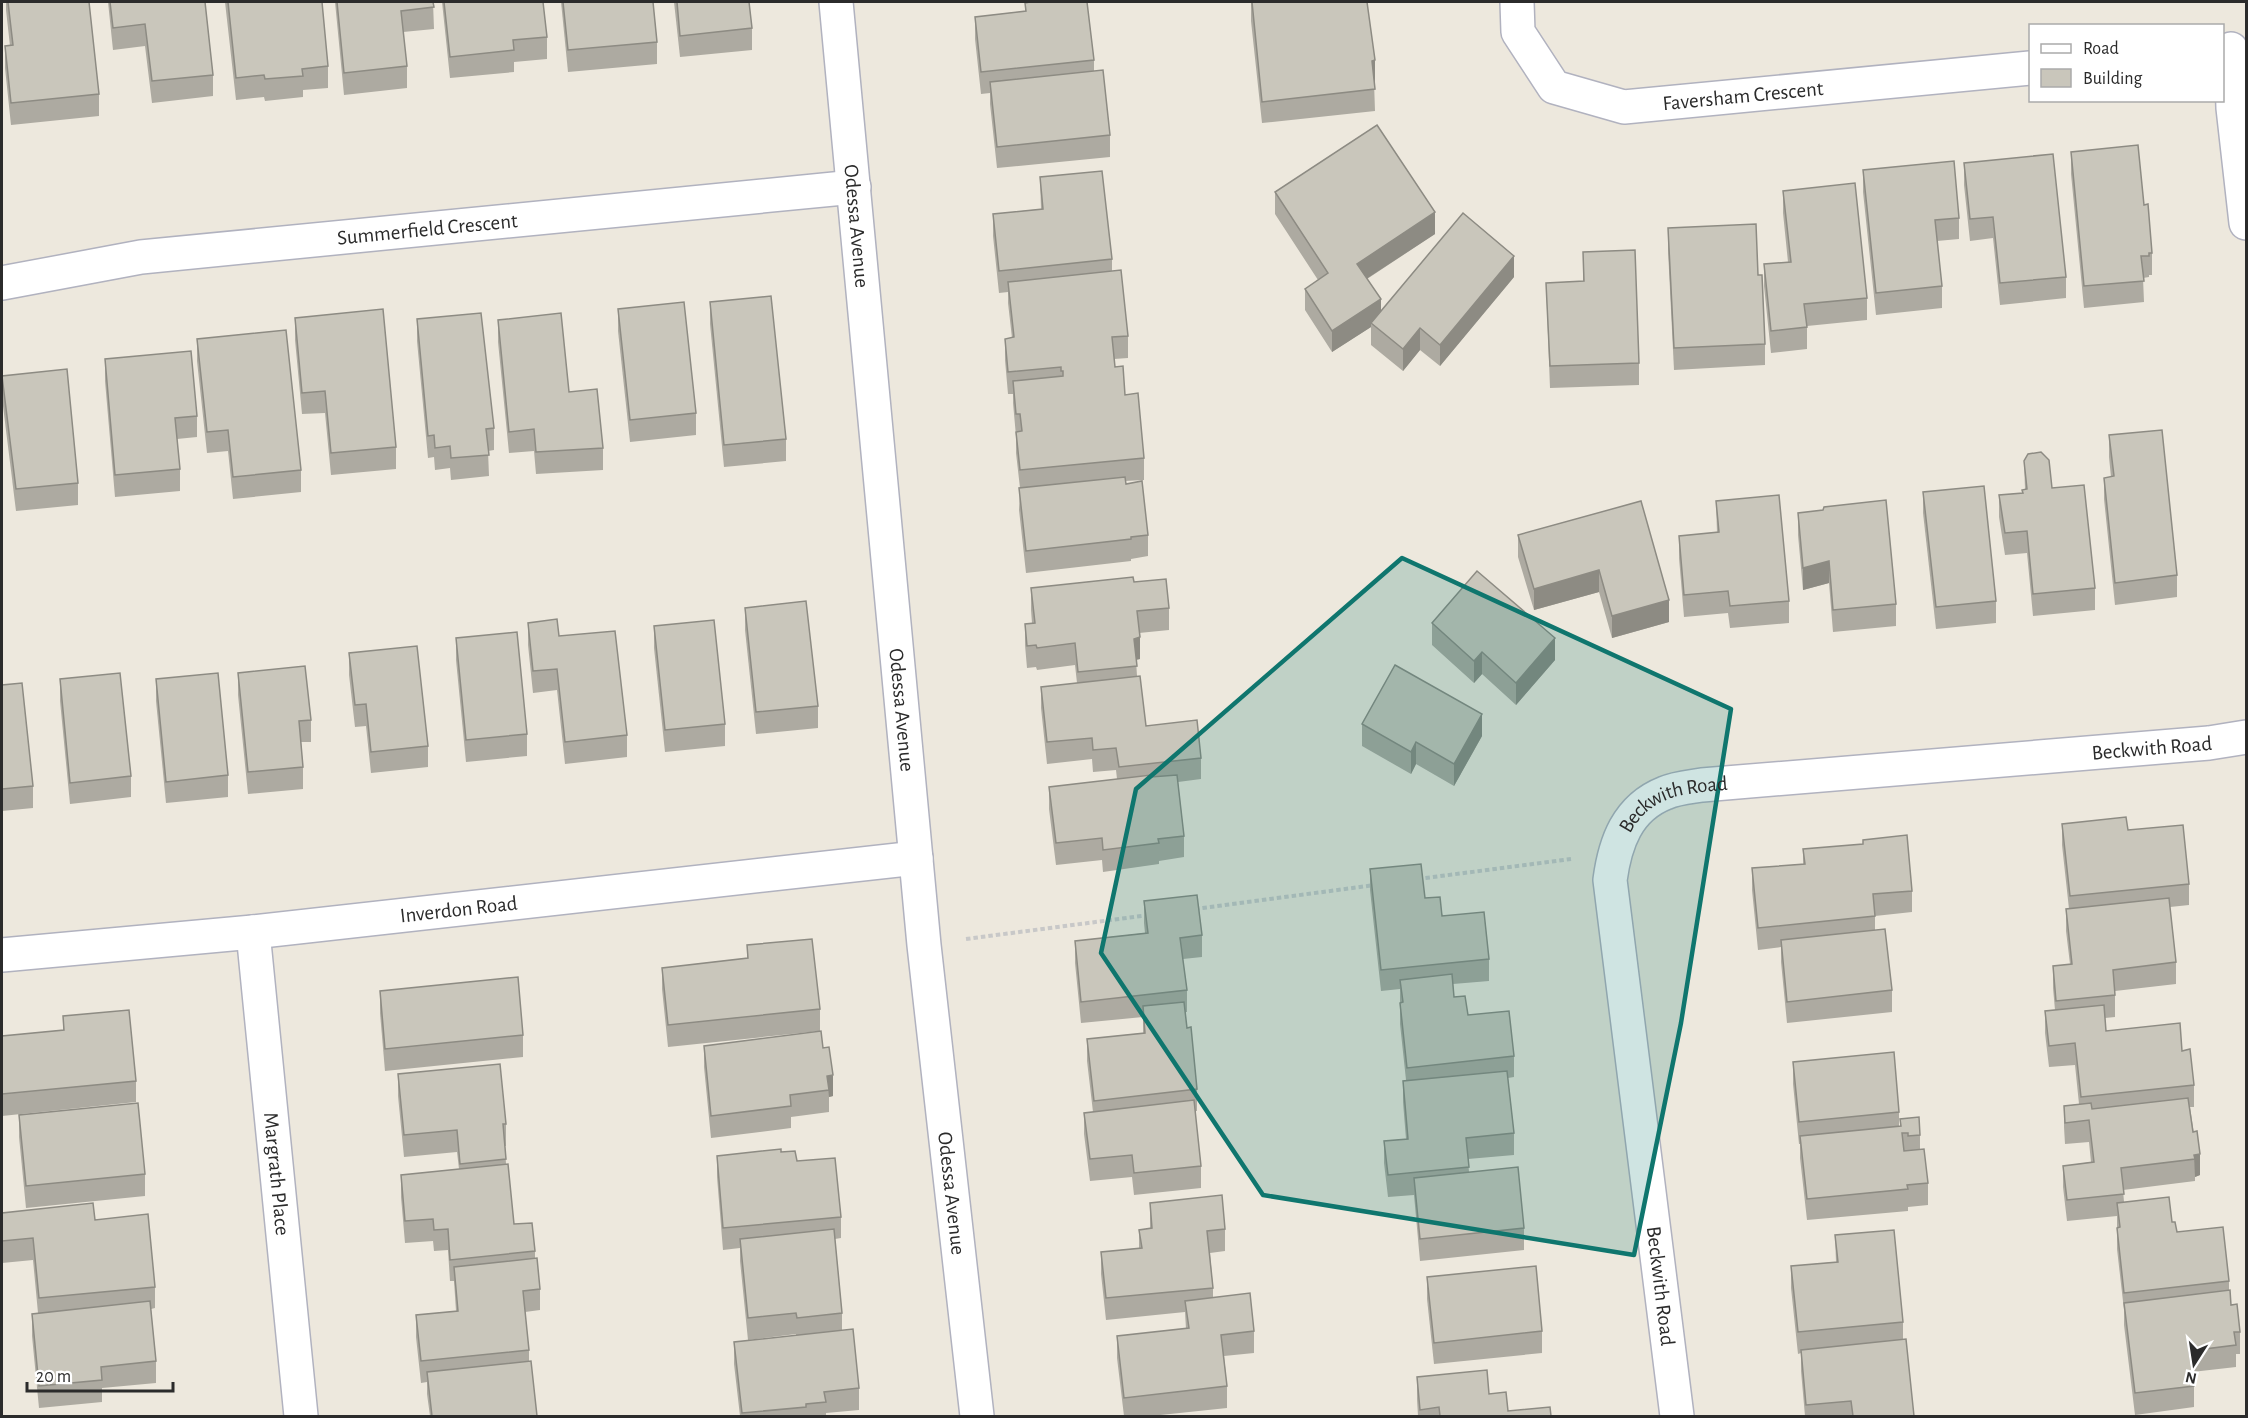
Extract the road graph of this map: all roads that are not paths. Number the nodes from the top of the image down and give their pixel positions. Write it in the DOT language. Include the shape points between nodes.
graph roads {
  1 [pos="836,2"];
  2 [pos="1516,2"];
  3 [pos="2233,49"];
  4 [pos="2029,68"];
  5 [pos="854,187"];
  6 [pos="2247,223"];
  7 [pos="2,283"];
  8 [pos="2247,737"];
  9 [pos="916,858"];
  10 [pos="253,932"];
  11 [pos="2,955"];
  12 [pos="301,1416"];
  13 [pos="977,1416"];
  14 [pos="1677,1416"];
  1 -- 5 [label="street, Odessa Avenue"];
  2 -- 4 [label="street, Faversham Crescent" via="1518,32 1554,87 1624,107"];
  3 -- 6 [label="street" via="2233,108"];
  5 -- 7 [label="street, Summerfield Crescent" via="141,257"];
  5 -- 9 [label="street, Odessa Avenue"];
  8 -- 14 [label="street, Beckwith Road" via="1702,784 1665,792 1638,809 1613,854 1610,880"];
  9 -- 10 [label="street, Inverdon Road"];
  9 -- 13 [label="street, Odessa Avenue"];
  10 -- 11 [label="street, Inverdon Road"];
  10 -- 12 [label="street, Margrath Place"];
}
